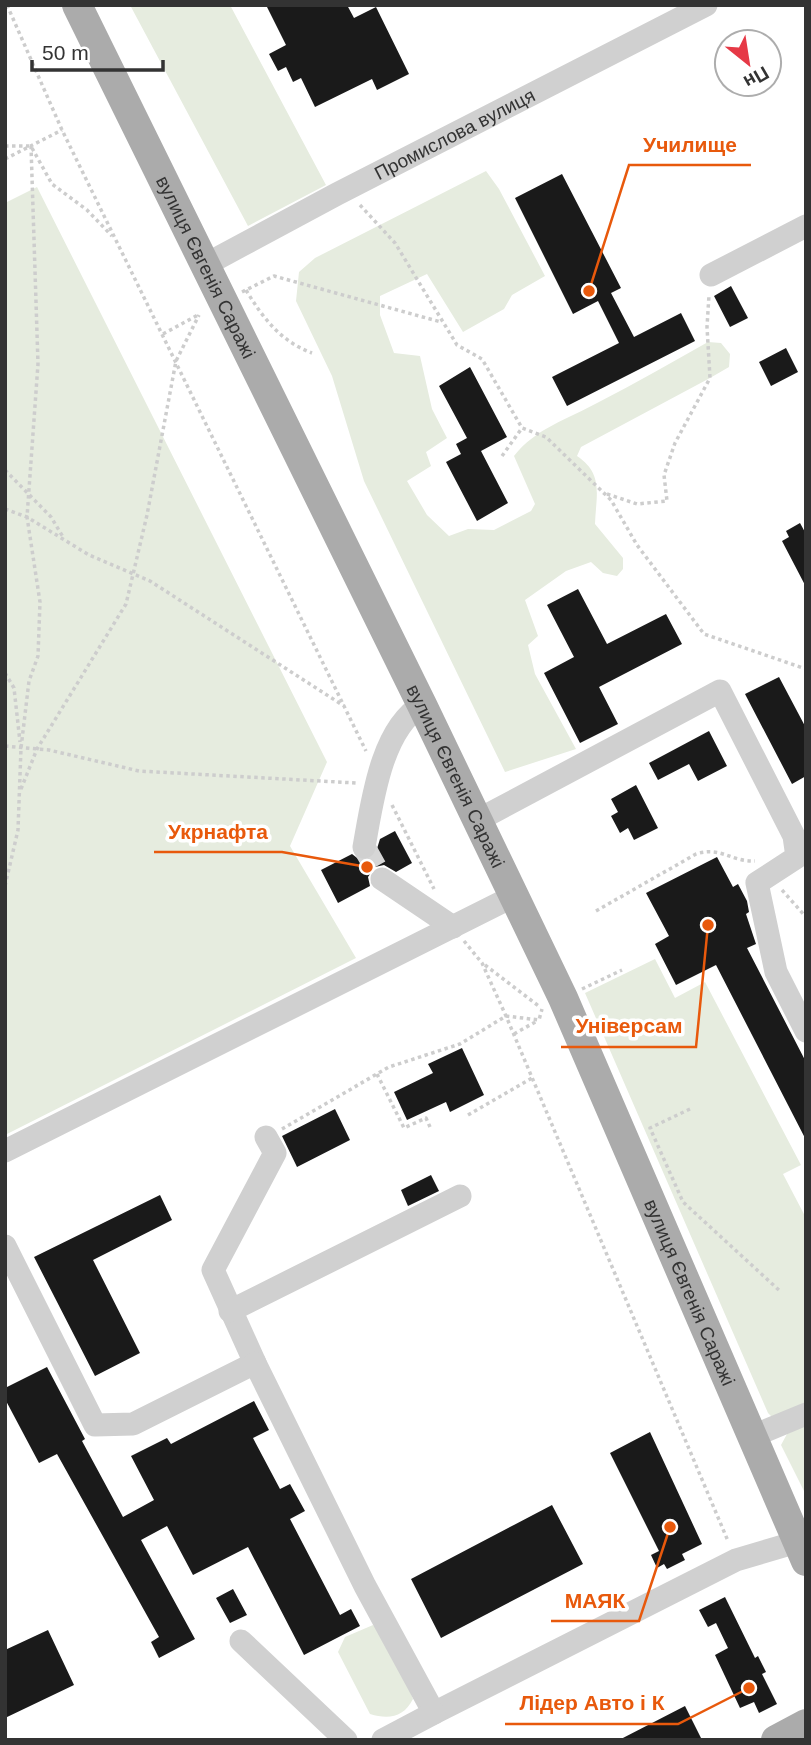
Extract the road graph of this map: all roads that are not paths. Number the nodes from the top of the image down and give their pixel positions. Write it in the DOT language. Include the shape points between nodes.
graph roads {
  1 [pos="77,5"];
  2 [pos="706,5"];
  3 [pos="806,226"];
  4 [pos="205,265"];
  5 [pos="711,275"];
  6 [pos="422,705"];
  7 [pos="478,820"];
  8 [pos="364,847"];
  9 [pos="382,879"];
  10 [pos="514,896"];
  11 [pos="453,927"];
  12 [pos="806,1031"];
  13 [pos="266,1137"];
  14 [pos="5,1151"];
  15 [pos="460,1196"];
  16 [pos="5,1246"];
  17 [pos="230,1311"];
  18 [pos="255,1363"];
  19 [pos="806,1414"];
  20 [pos="753,1436"];
  21 [pos="801,1552"];
  22 [pos="241,1641"];
  23 [pos="434,1713"];
  24 [pos="806,1724"];
  25 [pos="346,1740"];
  26 [pos="383,1740"];
  27 [pos="776,1740"];
  1 -- 4 [label="main road, вулиця Євгенія Саражі"];
  2 -- 4 [label="street, Промислова вулиця"];
  3 -- 5 [label="street"];
  4 -- 6 [label="main road, вулиця Євгенія Саражі"];
  6 -- 7 [label="main road, вулиця Євгенія Саражі"];
  6 -- 8 [label="street" via="407,714 378,776"];
  7 -- 10 [label="main road, вулиця Євгенія Саражі"];
  7 -- 12 [label="street" via="720,691 794,836 797,857 757,883 776,972"];
  9 -- 11 [label="street"];
  10 -- 11 [label="street"];
  10 -- 20 [label="main road, вулиця Євгенія Саражі" via="563,998"];
  11 -- 14 [label="street"];
  13 -- 17 [label="street" via="275,1153 213,1270"];
  15 -- 17 [label="street"];
  16 -- 18 [label="street" via="95,1425 133,1424"];
  17 -- 18 [label="street"];
  18 -- 23 [label="street" via="365,1586"];
  19 -- 20 [label="street"];
  20 -- 21 [label="main road, вулиця Євгенія Саражі"];
  21 -- 23 [label="street" via="736,1560"];
  22 -- 25 [label="street"];
  23 -- 26 [label="street"];
  24 -- 27 [label="main road"];
}
